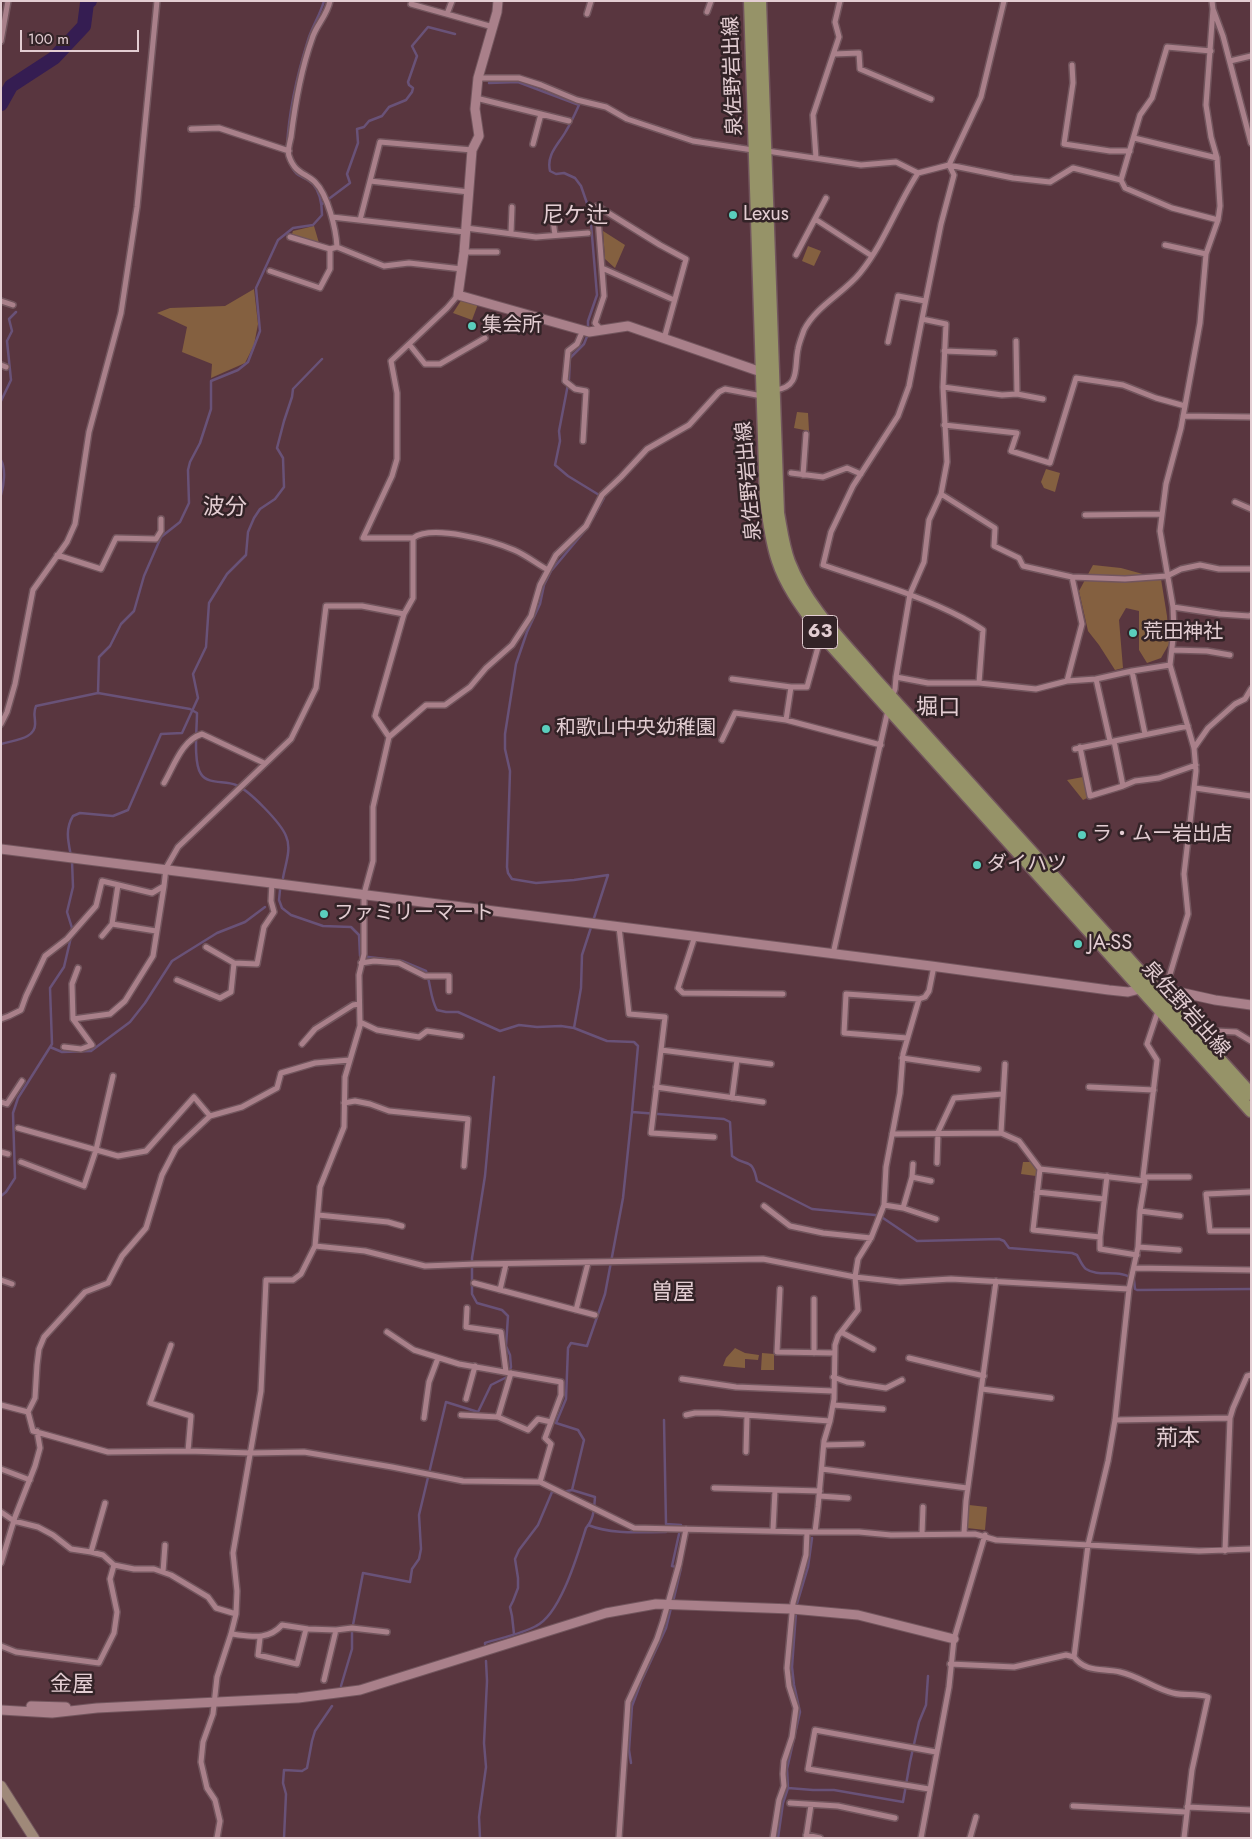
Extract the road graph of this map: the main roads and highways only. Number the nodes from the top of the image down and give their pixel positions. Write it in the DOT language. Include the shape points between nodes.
graph roads {
  1 [pos="750,1"];
  2 [pos="760,1"];
  3 [pos="760,150"];
  4 [pos="767,393"];
  5 [pos="890,703"];
  6 [pos="1163,999"];
  7 [pos="1251,1094"];
  8 [pos="1251,1111"];
  9 [pos="1,1786"];
  10 [pos="34,1838"];
  1 -- 3 [label="main road, 泉佐野岩出線 / 63"];
  2 -- 3 [label="main road, 泉佐野岩出線 / 63"];
  3 -- 4 [label="main road, 泉佐野岩出線 / 63"];
  4 -- 5 [label="main road, 泉佐野岩出線 / 63" via="778,512 789,561 802,589 823,619"];
  4 -- 5 [label="main road, 泉佐野岩出線 / 63" via="766,500 778,562 792,592 824,637"];
  5 -- 6 [label="main road, 泉佐野岩出線 / 63" via="1146,987"];
  6 -- 7 [label="main road, 泉佐野岩出線 / 63"];
  6 -- 8 [label="main road, 泉佐野岩出線 / 63"];
  9 -- 10 [label="main road"];
}
